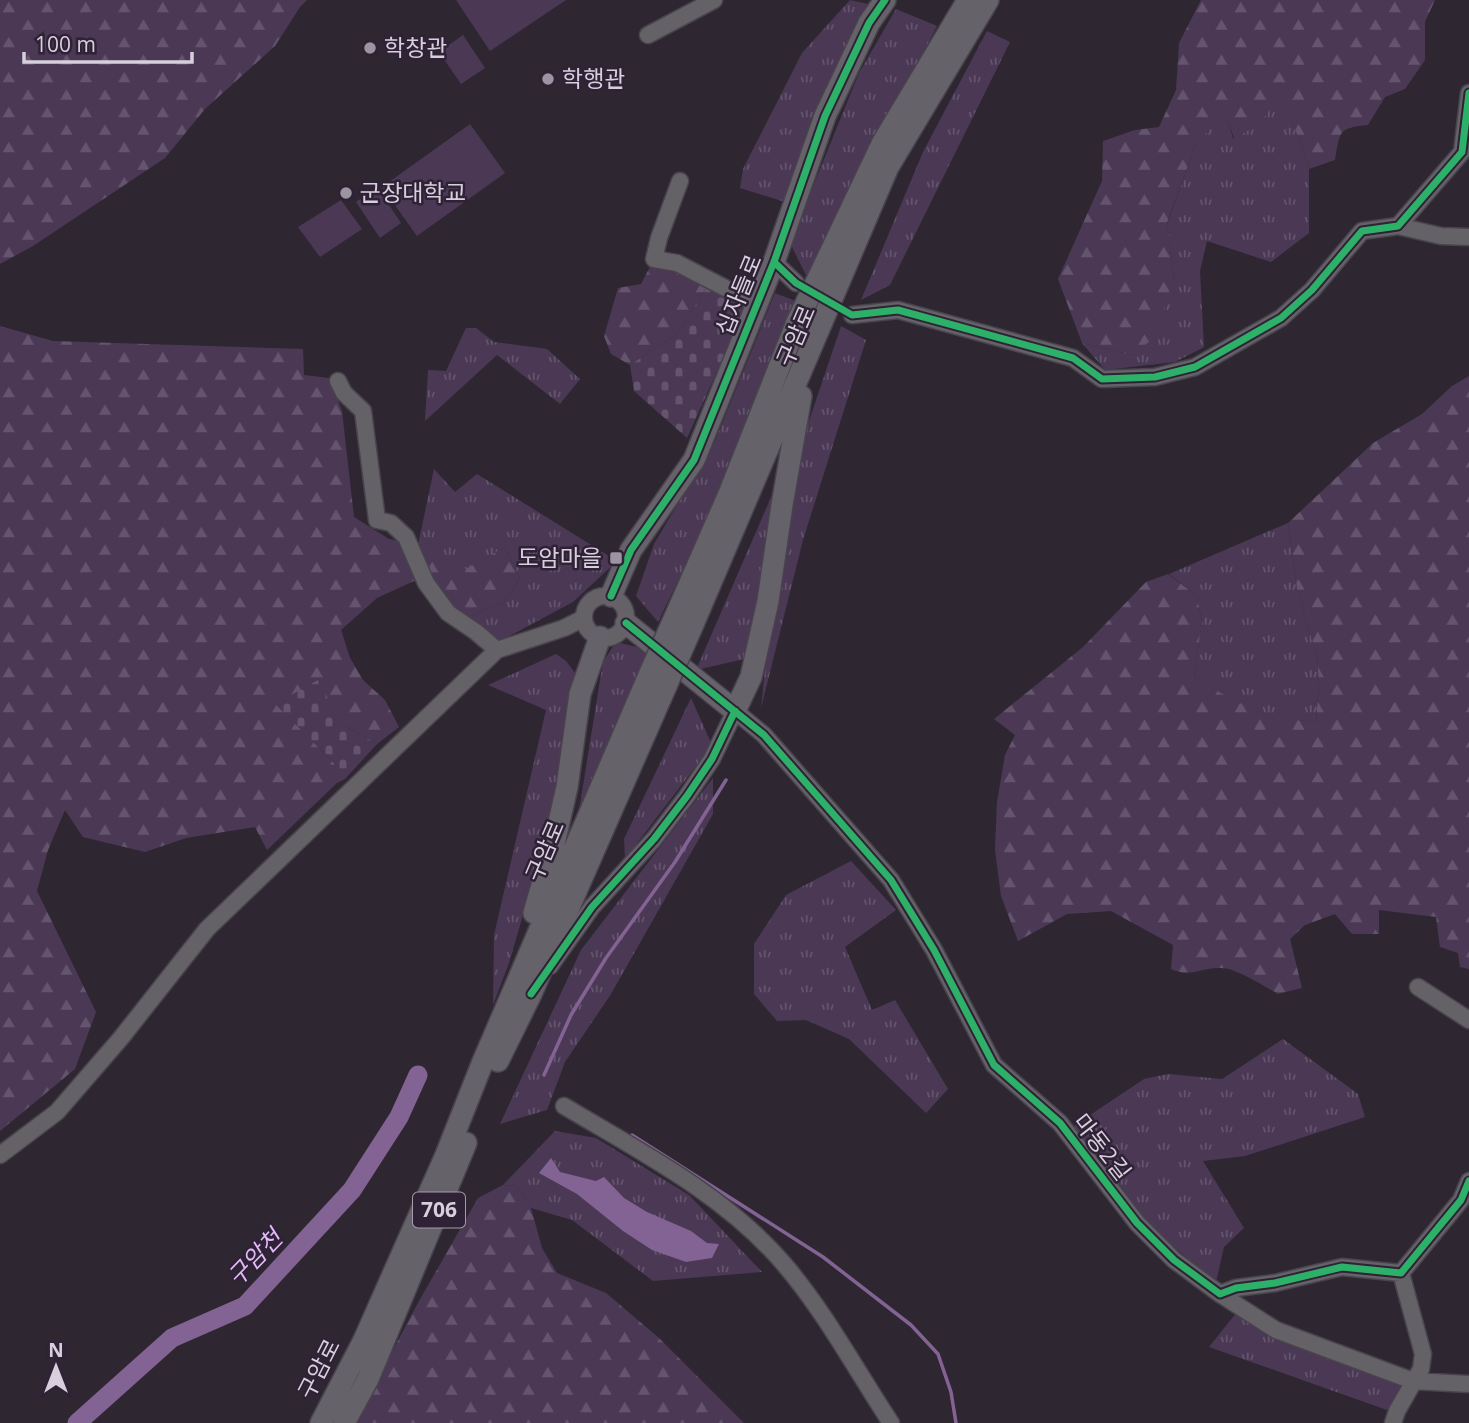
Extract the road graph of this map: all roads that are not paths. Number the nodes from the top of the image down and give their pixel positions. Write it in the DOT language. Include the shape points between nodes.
graph roads {
  1 [pos="714,0"];
  2 [pos="886,0"];
  3 [pos="968,0"];
  4 [pos="988,0"];
  5 [pos="648,35"];
  6 [pos="1469,93"];
  7 [pos="680,181"];
  8 [pos="1398,226"];
  9 [pos="1469,237"];
  10 [pos="774,262"];
  11 [pos="796,283"];
  12 [pos="756,304"];
  13 [pos="852,315"];
  14 [pos="808,356"];
  15 [pos="338,381"];
  16 [pos="611,596"];
  17 [pos="584,618"];
  18 [pos="684,620"];
  19 [pos="626,623"];
  20 [pos="600,637"];
  21 [pos="497,650"];
  22 [pos="658,679"];
  23 [pos="735,710"];
  24 [pos="1418,988"];
  25 [pos="531,994"];
  26 [pos="1469,1020"];
  27 [pos="482,1064"];
  28 [pos="564,1106"];
  29 [pos="0,1155"];
  30 [pos="1469,1181"];
  31 [pos="1401,1273"];
  32 [pos="1220,1294"];
  33 [pos="1413,1381"];
  34 [pos="1469,1384"];
  35 [pos="321,1423"];
  36 [pos="344,1423"];
  37 [pos="891,1423"];
  38 [pos="1393,1423"];
  1 -- 5 [label="street"];
  2 -- 10 [label="main road, 십자들로" via="869,23 825,116"];
  3 -- 18 [label="main road, 구암로" via="882,144 797,322"];
  4 -- 14 [label="main road, 구암로" via="888,167"];
  6 -- 8 [label="street" via="1462,152"];
  7 -- 12 [label="street" via="654,259 677,264"];
  8 -- 9 [label="street"];
  8 -- 13 [label="street" via="1362,231 1312,290 1281,318 1195,367 1155,377 1102,379 1073,358 898,310"];
  10 -- 11 [label="street"];
  10 -- 12 [label="main road, 십자들로"];
  12 -- 16 [label="main road, 십자들로" via="694,460 631,550"];
  14 -- 18 [label="main road, 구암로"];
  14 -- 23 [label="main road" via="768,601 751,677"];
  15 -- 21 [label="street" via="363,411 377,520 391,523 406,537 426,583 448,613"];
  16 -- 17 [label="street" via="592,600"];
  16 -- 19 [label="street" via="622,604"];
  17 -- 20 [label="street" via="589,630"];
  17 -- 21 [label="street"];
  18 -- 22 [label="main road, 구암로, bridge"];
  19 -- 20 [label="street" via="619,633"];
  19 -- 23 [label="main road"];
  20 -- 27 [label="main road, 706" via="580,694 554,844"];
  21 -- 29 [label="street" via="207,929 57,1112"];
  22 -- 25 [label="main road, 구암로"];
  22 -- 27 [label="main road, 구암로"];
  23 -- 25 [label="street, 706" via="712,759 687,796 592,907"];
  23 -- 32 [label="street, 마동2길" via="764,735 891,880 994,1065 1060,1123 1136,1223 1174,1260"];
  24 -- 26 [label="street"];
  25 -- 36 [label="main road, 구암로 / 706" via="503,1049 368,1379"];
  27 -- 35 [label="main road, 구암로 / 706" via="364,1340"];
  28 -- 37 [label="street" via="677,1173 751,1230 814,1305"];
  30 -- 31 [label="street" via="1461,1200"];
  31 -- 32 [label="street" via="1342,1267"];
  31 -- 33 [label="street" via="1423,1354"];
  32 -- 33 [label="street, 마동2길" via="1276,1330"];
  33 -- 34 [label="street, 마동2길"];
  33 -- 38 [label="street"];
}
